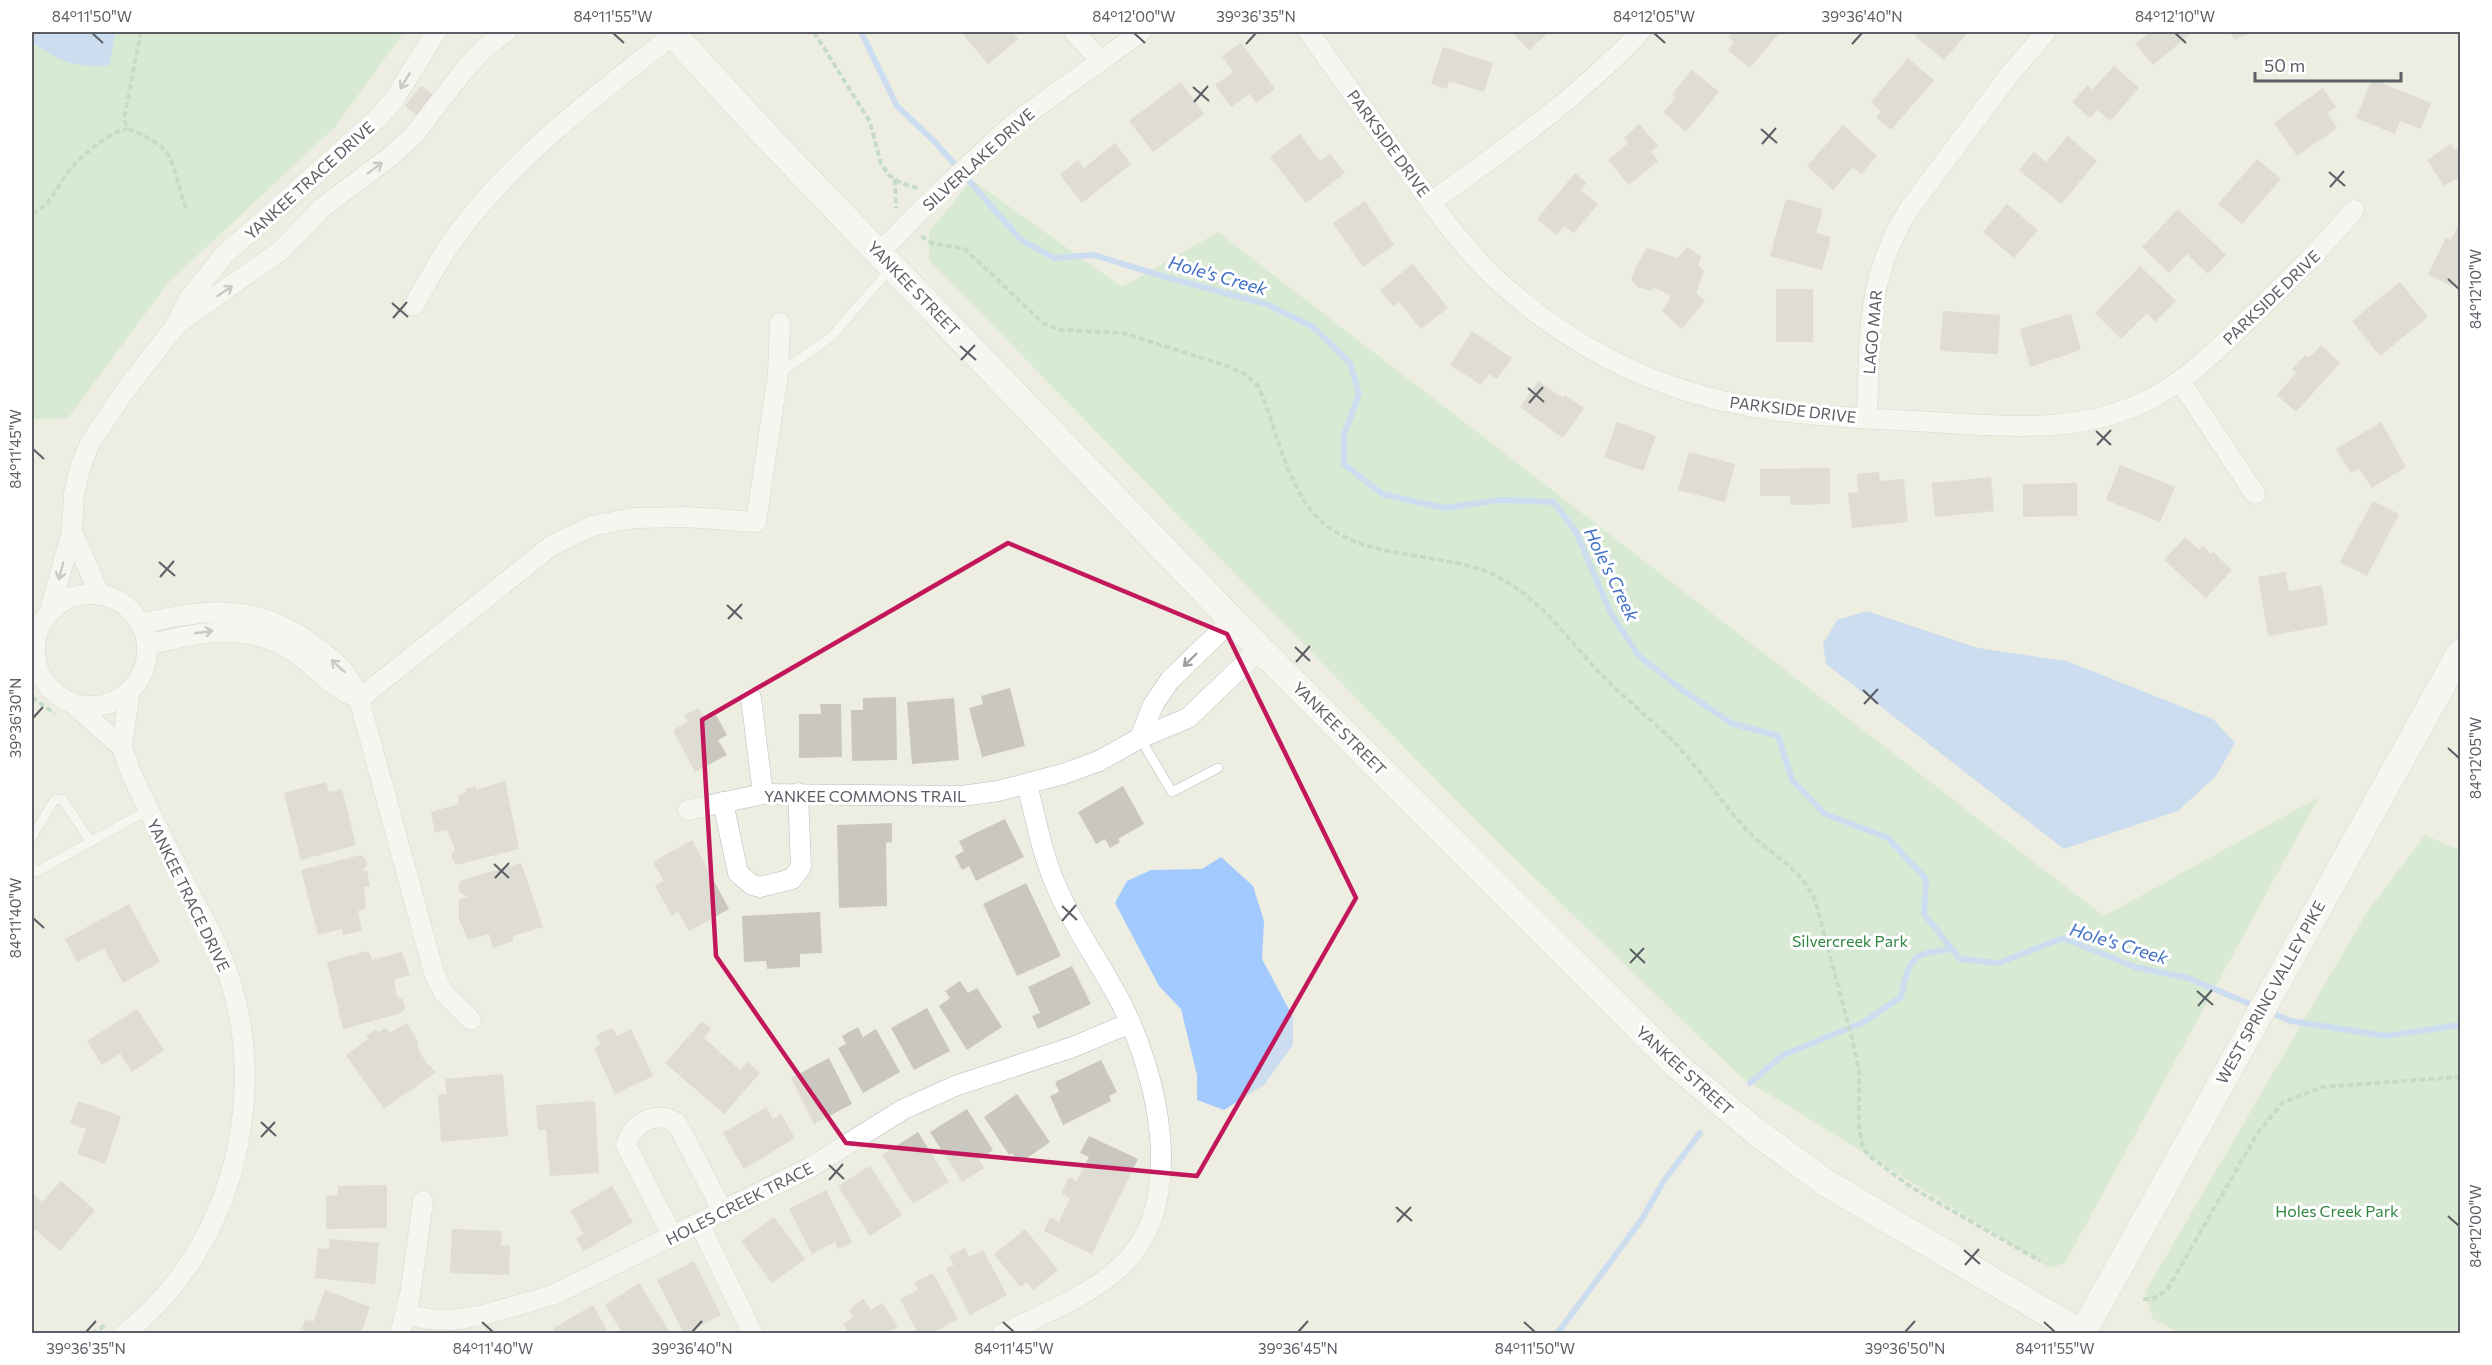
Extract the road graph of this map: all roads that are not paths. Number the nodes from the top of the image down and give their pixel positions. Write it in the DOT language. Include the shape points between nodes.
graph roads {
  1 [pos="436,32"];
  2 [pos="506,32"];
  3 [pos="1074,32"];
  4 [pos="1141,32"];
  5 [pos="1309,32"];
  6 [pos="1640,32"];
  7 [pos="2046,32"];
  8 [pos="673,33"];
  9 [pos="1101,61"];
  10 [pos="1431,202"];
  11 [pos="2354,210"];
  12 [pos="886,259"];
  13 [pos="414,305"];
  14 [pos="780,323"];
  15 [pos="177,324"];
  16 [pos="778,374"];
  17 [pos="2180,381"];
  18 [pos="1867,418"];
  19 [pos="2255,494"];
  20 [pos="72,531"];
  21 [pos="100,595"];
  22 [pos="50,611"];
  23 [pos="1232,620"];
  24 [pos="140,624"];
  25 [pos="147,645"];
  26 [pos="1260,649"];
  27 [pos="2460,653"];
  28 [pos="34,668"];
  29 [pos="130,690"];
  30 [pos="751,698"];
  31 [pos="359,699"];
  32 [pos="65,709"];
  33 [pos="1140,738"];
  34 [pos="122,747"];
  35 [pos="1218,768"];
  36 [pos="1027,784"];
  37 [pos="798,793"];
  38 [pos="763,794"];
  39 [pos="723,802"];
  40 [pos="148,810"];
  41 [pos="688,810"];
  42 [pos="32,837"];
  43 [pos="91,842"];
  44 [pos="32,864"];
  45 [pos="471,1020"];
  46 [pos="1130,1023"];
  47 [pos="423,1201"];
  48 [pos="723,1212"];
  49 [pos="699,1223"];
  50 [pos="673,1237"];
  51 [pos="405,1314"];
  52 [pos="120,1325"];
  53 [pos="2083,1333"];
  54 [pos="400,1334"];
  55 [pos="753,1334"];
  56 [pos="1002,1334"];
  1 -- 15 [label="street, YANKEE TRACE DRIVE, one-way" via="378,119 224,255 188,300"];
  15 -- 2 [label="street, YANKEE TRACE DRIVE, one-way" via="280,251 323,207 391,156 415,134 484,48"];
  3 -- 9 [label="street"];
  4 -- 9 [label="street, SILVERLAKE DRIVE"];
  5 -- 10 [label="street, PARKSIDE DRIVE"];
  6 -- 10 [label="street" via="1608,66 1548,117"];
  7 -- 18 [label="street, LAGO MAR" via="1907,212 1881,262 1870,317"];
  8 -- 12 [label="street, YANKEE STREET"];
  8 -- 13 [label="street" via="499,183 442,256"];
  9 -- 12 [label="street, SILVERLAKE DRIVE" via="934,187"];
  10 -- 18 [label="street, PARKSIDE DRIVE" via="1469,251 1528,306 1577,341 1630,369 1679,389 1735,404"];
  11 -- 17 [label="street, PARKSIDE DRIVE" via="2325,244"];
  12 -- 16 [label="lane" via="832,336"];
  12 -- 23 [label="street, YANKEE STREET"];
  14 -- 16 [label="street"];
  15 -- 20 [label="street, YANKEE TRACE DRIVE" via="90,443 74,494"];
  16 -- 31 [label="street" via="756,522 634,518 592,526 551,546"];
  17 -- 18 [label="street, PARKSIDE DRIVE" via="2140,404 2076,423 2030,428"];
  17 -- 19 [label="street"];
  20 -- 21 [label="street, YANKEE TRACE DRIVE"];
  20 -- 22 [label="street, YANKEE TRACE DRIVE, one-way"];
  21 -- 22 [label="street" via="74,597"];
  21 -- 24 [label="street" via="124,604"];
  22 -- 28 [label="street, YANKEE TRACE DRIVE" via="36,637"];
  23 -- 26 [label="street, YANKEE STREET"];
  23 -- 33 [label="street, one-way" via="1170,680 1153,705"];
  24 -- 25 [label="street"];
  31 -- 24 [label="street, one-way" via="343,670 305,639 274,622 219,611"];
  25 -- 29 [label="street" via="140,677"];
  25 -- 31 [label="street, one-way" via="212,631 252,634 291,650 338,690"];
  26 -- 33 [label="street, YANKEE COMMONS TRAIL" via="1188,718"];
  26 -- 53 [label="street, YANKEE STREET" via="1647,1037 1716,1101 1826,1183"];
  27 -- 53 [label="street, WEST SPRING VALLEY PIKE"];
  28 -- 32 [label="street, YANKEE TRACE DRIVE"];
  29 -- 32 [label="street" via="103,705"];
  29 -- 34 [label="street"];
  30 -- 38 [label="street"];
  31 -- 45 [label="street" via="434,973 444,993"];
  32 -- 34 [label="street, YANKEE TRACE DRIVE"];
  33 -- 35 [label="lane" via="1172,792"];
  33 -- 36 [label="street, YANKEE COMMONS TRAIL" via="1099,761"];
  34 -- 40 [label="street, YANKEE TRACE DRIVE"];
  36 -- 37 [label="street, YANKEE COMMONS TRAIL" via="962,796"];
  36 -- 46 [label="street" via="1046,862 1057,889"];
  37 -- 38 [label="street, YANKEE COMMONS TRAIL"];
  37 -- 39 [label="street" via="801,867 792,879 760,887 738,873"];
  38 -- 39 [label="street, YANKEE COMMONS TRAIL"];
  39 -- 41 [label="street, YANKEE COMMONS TRAIL"];
  40 -- 43 [label="lane"];
  40 -- 52 [label="street, YANKEE TRACE DRIVE" via="213,939 232,986 245,1070 244,1115 230,1179 200,1246 160,1300"];
  42 -- 43 [label="lane" via="55,798 63,800"];
  43 -- 44 [label="lane" via="36,872"];
  46 -- 48 [label="street, HOLES CREEK TRACE" via="1073,1047 956,1086 902,1110 811,1167"];
  46 -- 56 [label="street" via="1158,1119 1159,1191 1147,1232 1122,1266 1104,1280"];
  47 -- 51 [label="street"];
  48 -- 49 [label="street, HOLES CREEK TRACE"];
  48 -- 50 [label="street" via="677,1123 667,1117 654,1117 630,1132 626,1145"];
  49 -- 50 [label="street, HOLES CREEK TRACE"];
  49 -- 55 [label="street"];
  50 -- 51 [label="street, HOLES CREEK TRACE" via="581,1283 522,1305 454,1320"];
  51 -- 54 [label="street"];
}
